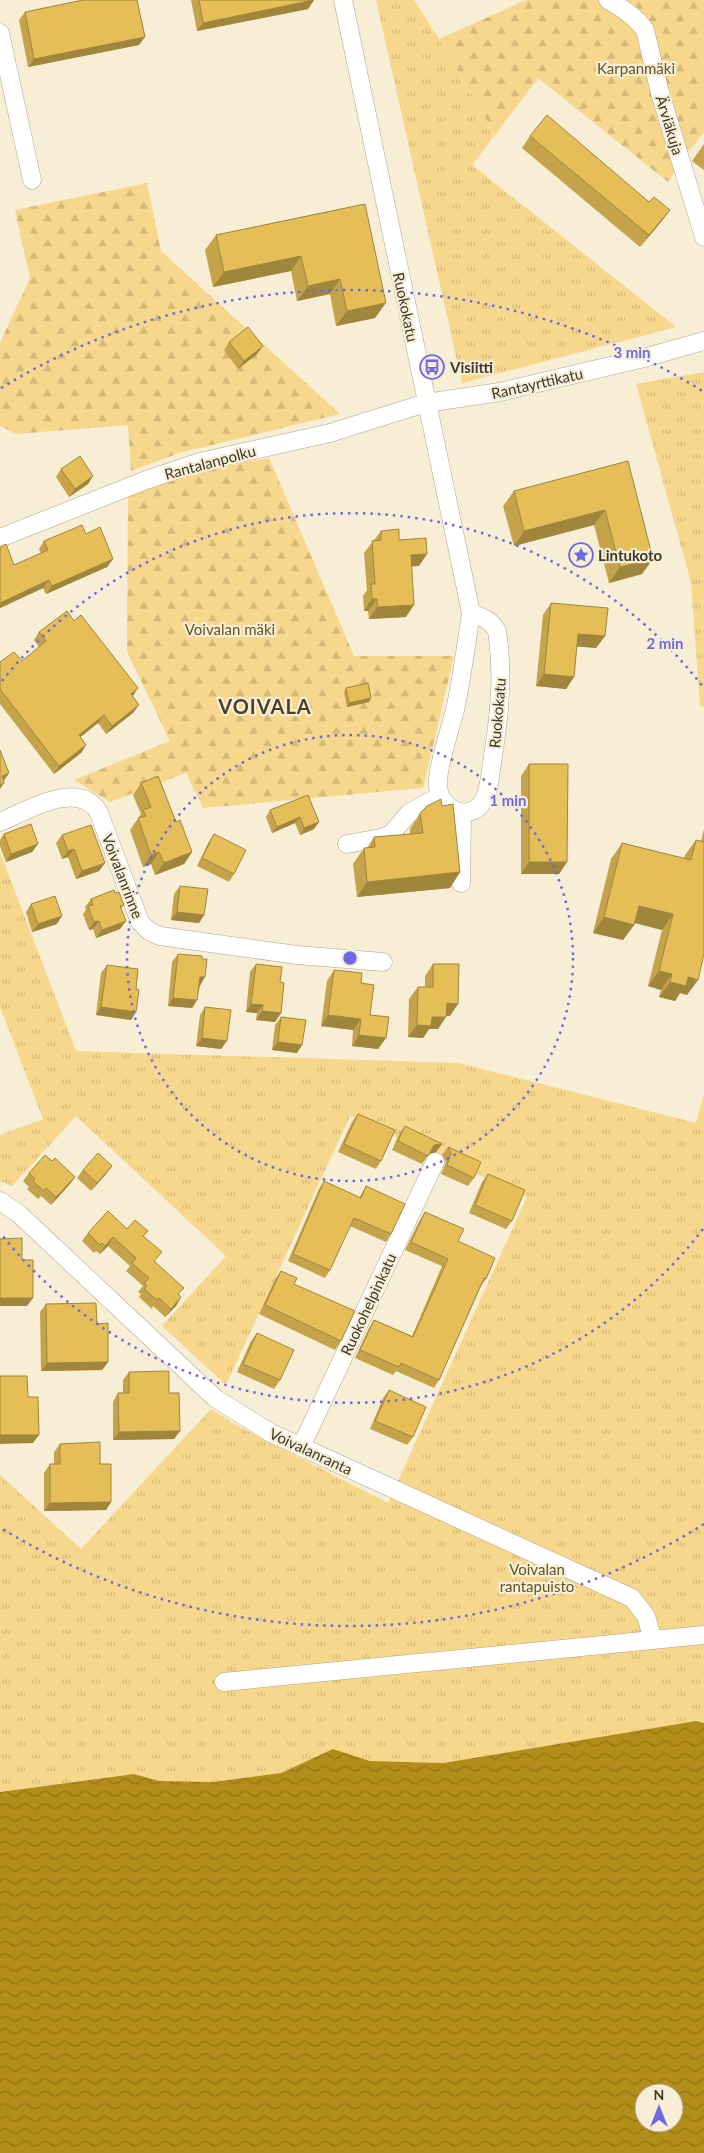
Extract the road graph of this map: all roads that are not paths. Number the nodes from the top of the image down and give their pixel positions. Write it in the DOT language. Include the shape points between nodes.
graph roads {
  1 [pos="343,0"];
  2 [pos="608,0"];
  3 [pos="0,33"];
  4 [pos="32,180"];
  5 [pos="704,237"];
  6 [pos="704,341"];
  7 [pos="426,403"];
  8 [pos="0,538"];
  9 [pos="471,613"];
  10 [pos="440,796"];
  11 [pos="462,812"];
  12 [pos="0,822"];
  13 [pos="347,844"];
  14 [pos="461,883"];
  15 [pos="383,962"];
  16 [pos="435,1162"];
  17 [pos="0,1201"];
  18 [pos="302,1447"];
  19 [pos="704,1635"];
  20 [pos="654,1640"];
  21 [pos="224,1682"];
  1 -- 7 [label="street, Ruokokatu"];
  2 -- 5 [label="street, Ärviäkuja" via="627,11 645,30 660,94"];
  3 -- 4 [label="street"];
  6 -- 7 [label="street, Rantayrttikatu" via="500,392"];
  7 -- 8 [label="street, Rantalanpolku" via="330,433 191,464"];
  7 -- 9 [label="street, Ruokokatu"];
  9 -- 10 [label="street, Ruokokatu" via="458,695 438,777"];
  9 -- 11 [label="street, Ruokokatu" via="486,618 497,631 501,693 490,776 483,801 471,812"];
  10 -- 11 [label="street" via="453,810"];
  10 -- 13 [label="street" via="409,813 391,834"];
  11 -- 14 [label="street"];
  12 -- 15 [label="street, Voivalanrinne" via="59,798 74,796 90,801 99,812 140,922 160,936 297,955"];
  16 -- 18 [label="street, Ruokohelpinkatu"];
  17 -- 18 [label="street, Voivalanranta" via="19,1214 215,1398 250,1421"];
  18 -- 20 [label="street, Voivalanranta" via="632,1598 646,1616"];
  19 -- 20 [label="street"];
  20 -- 21 [label="street"];
}
